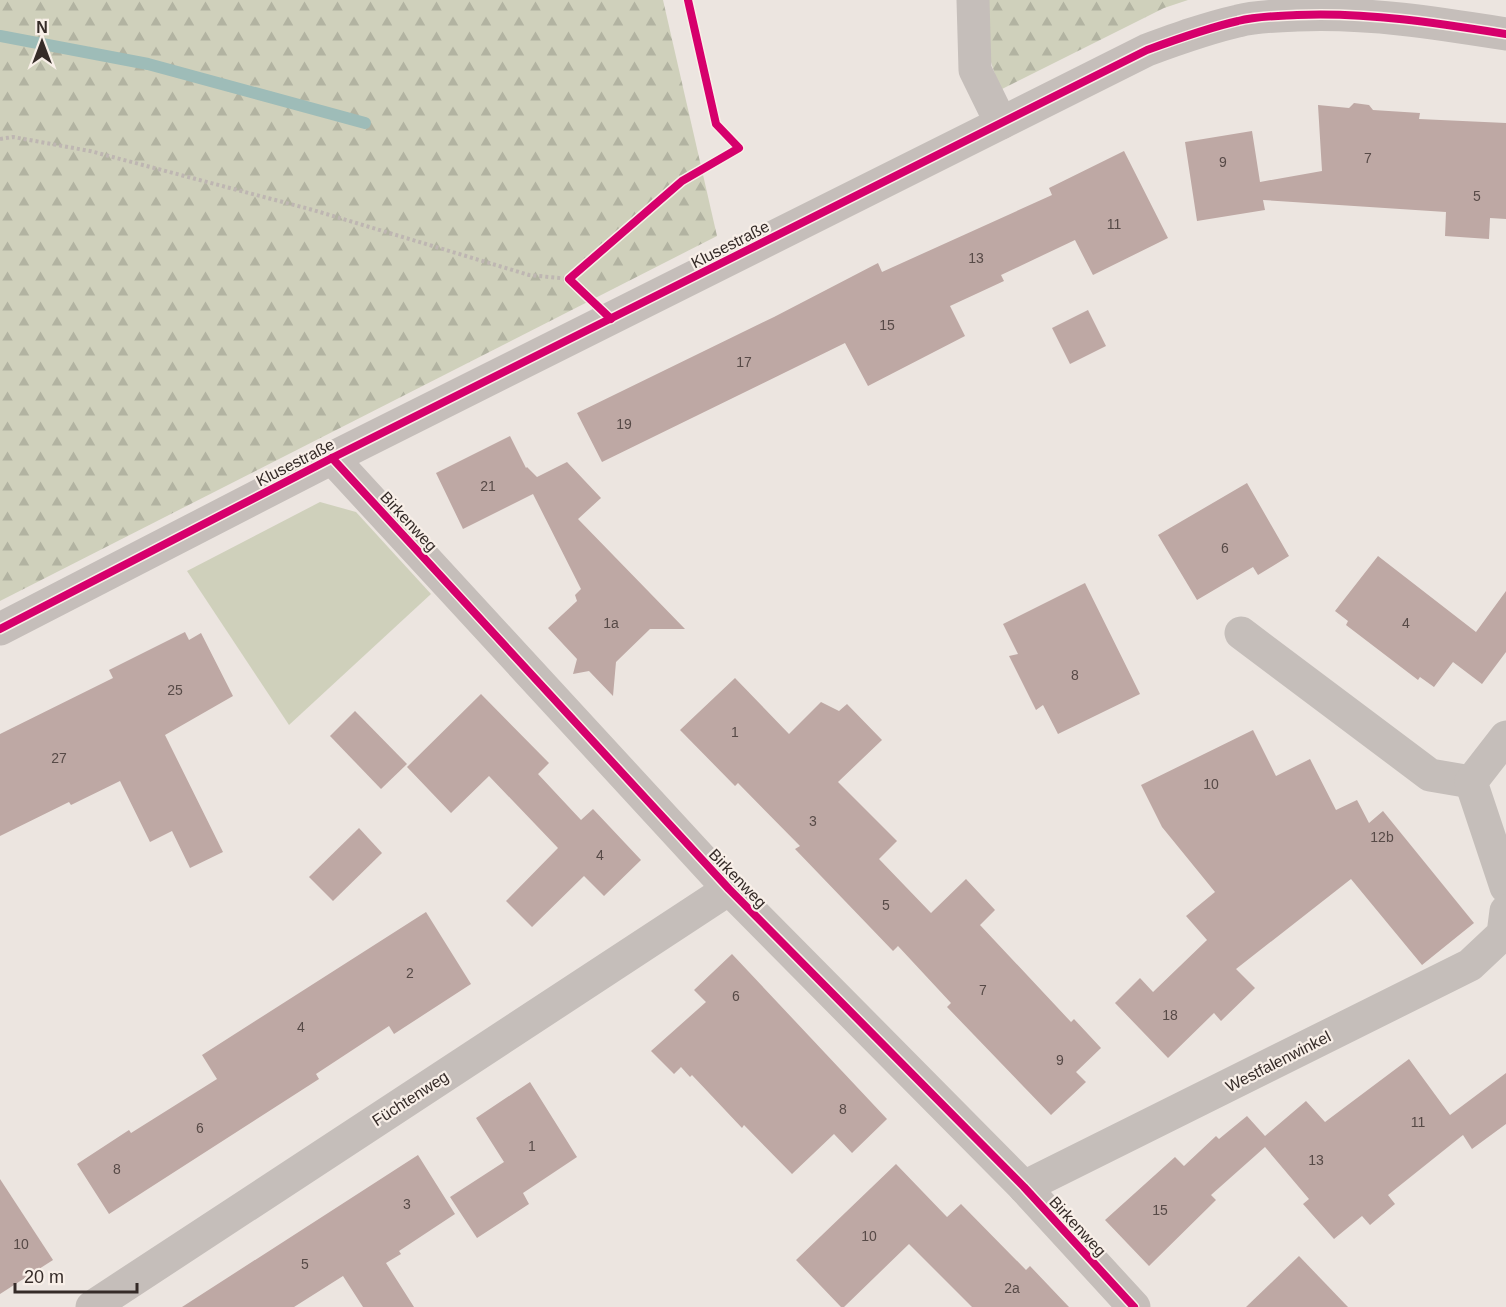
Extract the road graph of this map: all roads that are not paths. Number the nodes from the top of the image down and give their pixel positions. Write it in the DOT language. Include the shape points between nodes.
graph roads {
  1 [pos="972,0"];
  2 [pos="1506,34"];
  3 [pos="1001,123"];
  4 [pos="332,458"];
  5 [pos="0,629"];
  6 [pos="1241,633"];
  7 [pos="1506,737"];
  8 [pos="1471,782"];
  9 [pos="1506,887"];
  10 [pos="729,889"];
  11 [pos="1506,911"];
  12 [pos="1024,1187"];
  13 [pos="92,1307"];
  14 [pos="1134,1307"];
  1 -- 3 [label="street" via="975,70"];
  2 -- 3 [label="street, Klusestraße" via="1389,17 1321,14 1240,20 1147,50"];
  3 -- 4 [label="street, Klusestraße"];
  4 -- 5 [label="street, Klusestraße"];
  4 -- 10 [label="street, Birkenweg"];
  6 -- 8 [label="street" via="1430,775"];
  7 -- 8 [label="street"];
  8 -- 9 [label="street"];
  10 -- 12 [label="street, Birkenweg"];
  10 -- 13 [label="street, Füchtenweg"];
  11 -- 12 [label="street, Westfalenwinkel" via="1503,934 1470,964"];
  12 -- 14 [label="street, Birkenweg"];
}
